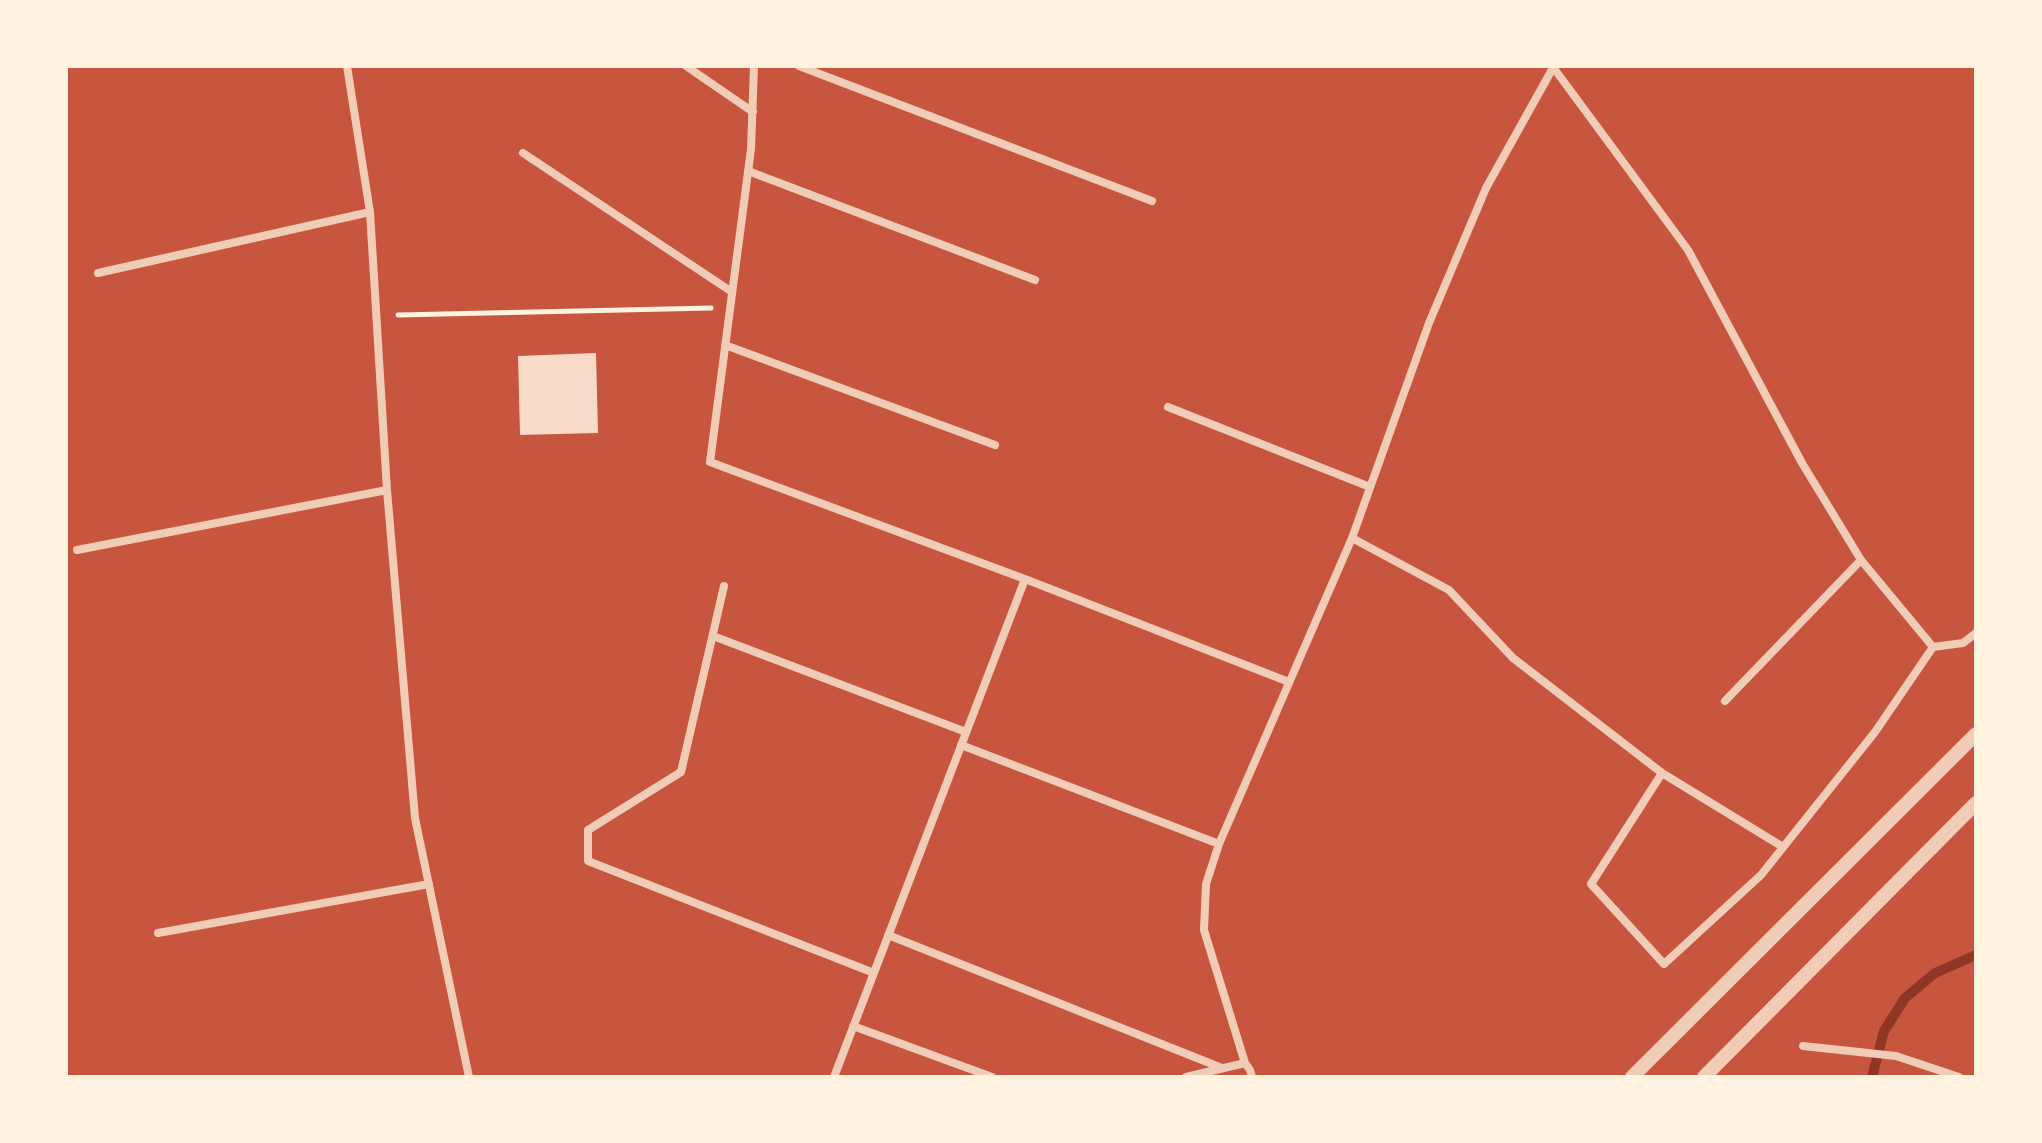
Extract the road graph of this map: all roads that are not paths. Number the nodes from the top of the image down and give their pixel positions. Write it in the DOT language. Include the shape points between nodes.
graph roads {
  1 [pos="347,66"];
  2 [pos="686,66"];
  3 [pos="754,66"];
  4 [pos="799,66"];
  5 [pos="1554,67"];
  6 [pos="753,112"];
  7 [pos="523,153"];
  8 [pos="748,171"];
  9 [pos="1152,201"];
  10 [pos="370,212"];
  11 [pos="98,273"];
  12 [pos="1035,280"];
  13 [pos="732,292"];
  14 [pos="725,345"];
  15 [pos="1168,407"];
  16 [pos="995,445"];
  17 [pos="1370,487"];
  18 [pos="387,490"];
  19 [pos="1352,538"];
  20 [pos="77,550"];
  21 [pos="1861,560"];
  22 [pos="1025,579"];
  23 [pos="724,586"];
  24 [pos="1976,633"];
  25 [pos="713,636"];
  26 [pos="1933,647"];
  27 [pos="1289,682"];
  28 [pos="1725,701"];
  29 [pos="966,732"];
  30 [pos="1976,734"];
  31 [pos="961,745"];
  32 [pos="1662,773"];
  33 [pos="1976,803"];
  34 [pos="1219,844"];
  35 [pos="1783,847"];
  36 [pos="429,884"];
  37 [pos="158,933"];
  38 [pos="888,935"];
  39 [pos="874,973"];
  40 [pos="853,1026"];
  41 [pos="1803,1046"];
  42 [pos="1245,1063"];
  43 [pos="1222,1068"];
  44 [pos="469,1077"];
  45 [pos="834,1077"];
  46 [pos="992,1077"];
  47 [pos="1186,1077"];
  48 [pos="1252,1077"];
  49 [pos="1632,1077"];
  50 [pos="1704,1077"];
  51 [pos="1959,1077"];
  1 -- 10 [label="street"];
  2 -- 6 [label="street"];
  3 -- 6 [label="street"];
  4 -- 9 [label="street"];
  5 -- 17 [label="street" via="1486,188 1429,323"];
  5 -- 21 [label="street" via="1688,250 1802,463"];
  6 -- 8 [label="street"];
  7 -- 13 [label="street"];
  8 -- 12 [label="street"];
  8 -- 13 [label="street"];
  10 -- 11 [label="street"];
  10 -- 18 [label="street"];
  13 -- 14 [label="street"];
  14 -- 16 [label="street"];
  14 -- 22 [label="street" via="710,462"];
  15 -- 17 [label="street"];
  17 -- 19 [label="street"];
  18 -- 20 [label="street"];
  18 -- 36 [label="street" via="415,818"];
  19 -- 27 [label="street"];
  19 -- 32 [label="street" via="1449,590 1513,658"];
  21 -- 26 [label="street"];
  21 -- 28 [label="street"];
  22 -- 27 [label="street"];
  22 -- 29 [label="street"];
  23 -- 25 [label="street"];
  24 -- 26 [label="street" via="1963,643"];
  25 -- 29 [label="street"];
  25 -- 39 [label="street" via="681,772 588,830 588,861"];
  26 -- 35 [label="street" via="1875,732"];
  27 -- 34 [label="street"];
  29 -- 31 [label="street"];
  30 -- 49 [label="street"];
  31 -- 34 [label="street"];
  31 -- 38 [label="street"];
  32 -- 35 [label="street"];
  32 -- 35 [label="street" via="1591,884 1664,964 1761,875"];
  33 -- 50 [label="street"];
  34 -- 42 [label="street" via="1206,884 1204,930"];
  36 -- 37 [label="street"];
  36 -- 44 [label="street"];
  38 -- 39 [label="street"];
  38 -- 43 [label="street"];
  39 -- 40 [label="street"];
  40 -- 45 [label="street"];
  40 -- 46 [label="street"];
  41 -- 51 [label="street" via="1896,1056"];
  42 -- 43 [label="street"];
  42 -- 48 [label="street"];
  43 -- 47 [label="street"];
}
